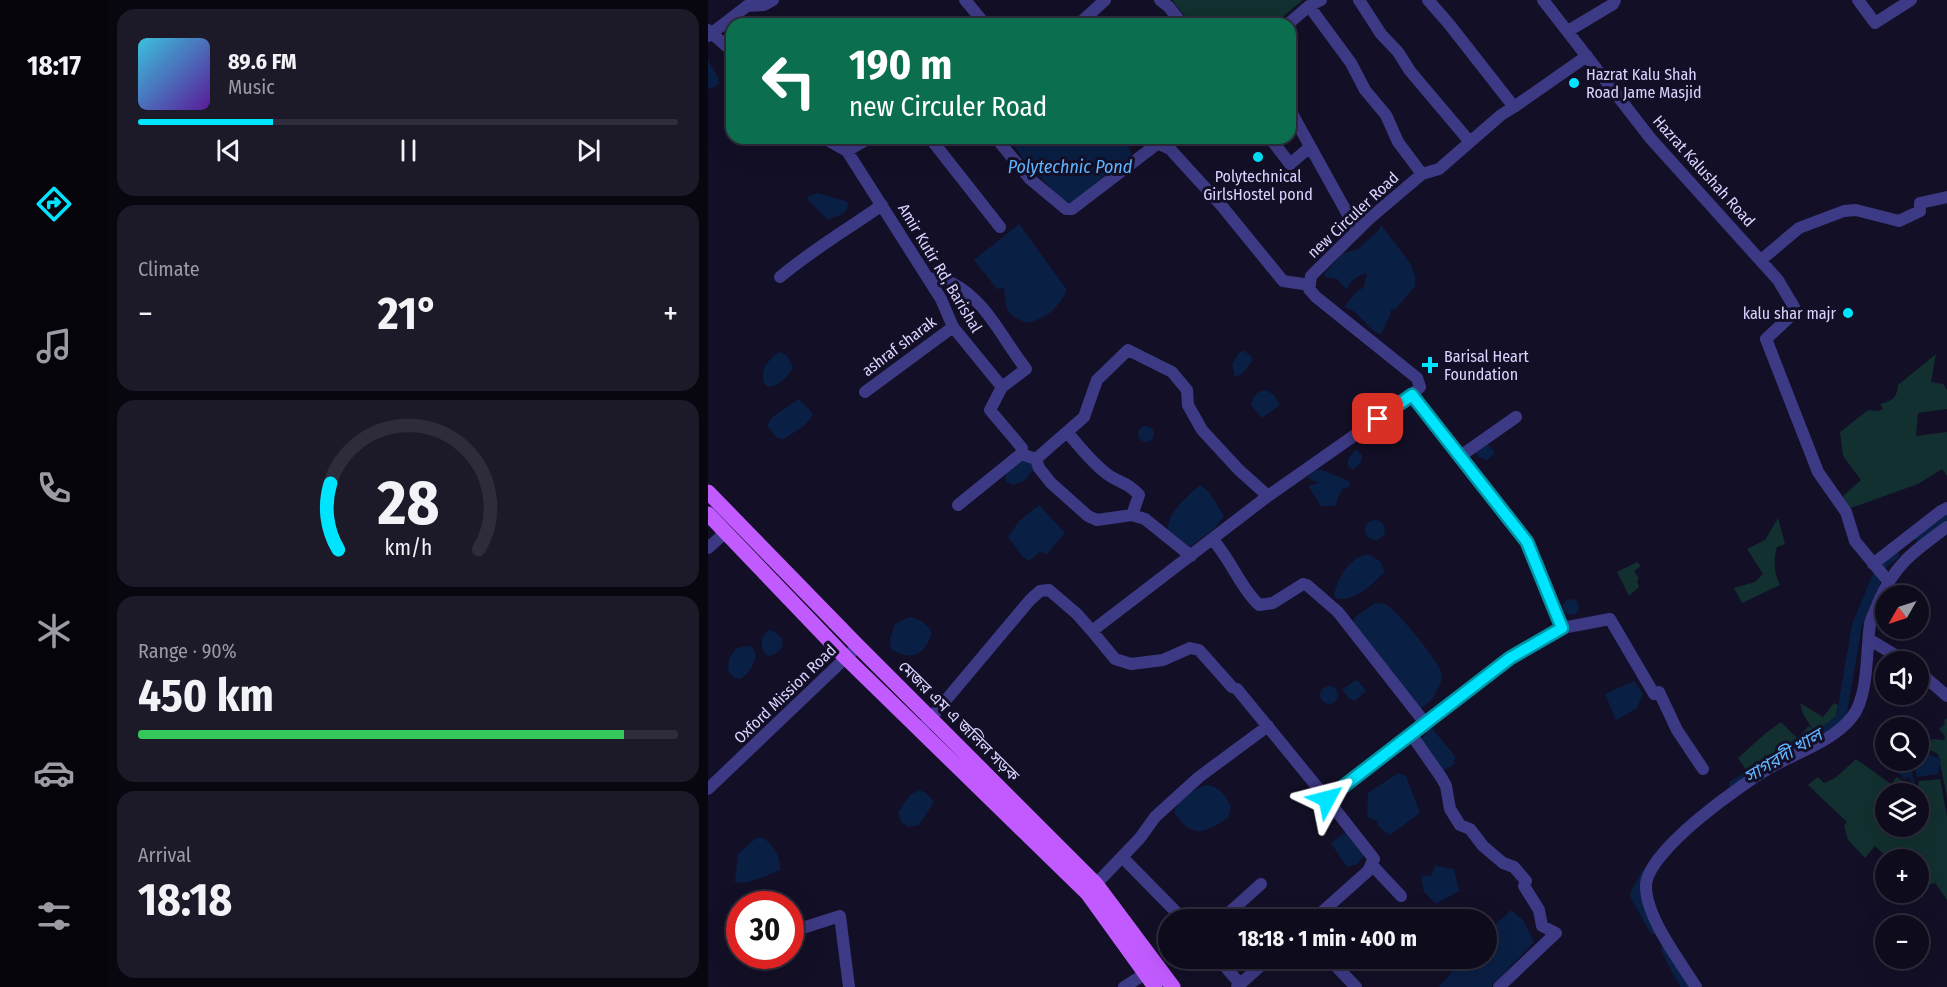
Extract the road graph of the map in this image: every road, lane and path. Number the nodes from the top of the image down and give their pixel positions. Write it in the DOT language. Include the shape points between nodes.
graph roads {
  1 [pos="773,0"];
  2 [pos="966,0"];
  3 [pos="1105,0"];
  4 [pos="1160,0"];
  5 [pos="1359,0"];
  6 [pos="1428,0"];
  7 [pos="1543,0"];
  8 [pos="1615,0"];
  9 [pos="1858,0"];
  10 [pos="1911,0"];
  11 [pos="1315,3"];
  12 [pos="730,18"];
  13 [pos="980,18"];
  14 [pos="1086,18"];
  15 [pos="1177,18"];
  16 [pos="1296,18"];
  17 [pos="726,21"];
  18 [pos="1568,32"];
  19 [pos="709,33"];
  20 [pos="726,46"];
  21 [pos="1587,56"];
  22 [pos="1514,107"];
  23 [pos="1296,121"];
  24 [pos="1470,142"];
  25 [pos="835,144"];
  26 [pos="859,144"];
  27 [pos="935,144"];
  28 [pos="1001,144"];
  29 [pos="1148,144"];
  30 [pos="1159,144"];
  31 [pos="1275,144"];
  32 [pos="1310,147"];
  33 [pos="847,151"];
  34 [pos="1422,174"];
  35 [pos="1947,197"];
  36 [pos="882,205"];
  37 [pos="1000,227"];
  38 [pos="1357,231"];
  39 [pos="1761,260"];
  40 [pos="780,277"];
  41 [pos="928,278"];
  42 [pos="1310,285"];
  43 [pos="952,327"];
  44 [pos="1002,387"];
  45 [pos="865,392"];
  46 [pos="1412,395"];
  47 [pos="1516,417"];
  48 [pos="1067,432"];
  49 [pos="1021,454"];
  50 [pos="1459,457"];
  51 [pos="1036,459"];
  52 [pos="708,492"];
  53 [pos="1268,496"];
  54 [pos="958,505"];
  55 [pos="1947,508"];
  56 [pos="708,514"];
  57 [pos="1132,515"];
  58 [pos="1947,527"];
  59 [pos="726,531"];
  60 [pos="1212,539"];
  61 [pos="708,548"];
  62 [pos="1191,556"];
  63 [pos="1873,564"];
  64 [pos="1888,581"];
  65 [pos="1562,628"];
  66 [pos="1092,631"];
  67 [pos="1870,640"];
  68 [pos="858,646"];
  69 [pos="1888,651"];
  70 [pos="846,658"];
  71 [pos="1929,680"];
  72 [pos="1947,696"];
  73 [pos="1425,723"];
  74 [pos="926,724"];
  75 [pos="1268,726"];
  76 [pos="1411,734"];
  77 [pos="1703,770"];
  78 [pos="708,789"];
  79 [pos="1327,799"];
  80 [pos="1122,857"];
  81 [pos="1371,864"];
  82 [pos="1261,884"];
  83 [pos="1096,885"];
  84 [pos="1401,896"];
  85 [pos="1173,909"];
  86 [pos="1233,909"];
  87 [pos="1325,909"];
  88 [pos="804,928"];
  89 [pos="1151,969"];
  90 [pos="1228,969"];
  91 [pos="1258,969"];
  92 [pos="1339,969"];
  93 [pos="1243,985"];
  94 [pos="849,987"];
  95 [pos="1124,987"];
  96 [pos="1155,987"];
  97 [pos="1173,987"];
  98 [pos="1356,987"];
  99 [pos="1499,987"];
  100 [pos="1696,987"];
  1 -- 12 [label="street" via="747,6"];
  2 -- 13 [label="street"];
  3 -- 14 [label="street"];
  4 -- 15 [label="street"];
  5 -- 24 [label="street" via="1380,34"];
  6 -- 22 [label="street"];
  7 -- 18 [label="street, Hazrat Kalushah Road"];
  8 -- 18 [label="street"];
  9 -- 10 [label="street" via="1875,23"];
  11 -- 16 [label="street"];
  11 -- 34 [label="street" via="1365,90 1386,115 1398,142"];
  17 -- 19 [label="street"];
  18 -- 21 [label="street, Hazrat Kalushah Road"];
  19 -- 20 [label="street"];
  21 -- 22 [label="street, new Circuler Road"];
  21 -- 39 [label="street, Hazrat Kalushah Road" via="1651,138"];
  22 -- 24 [label="street, new Circuler Road"];
  23 -- 32 [label="street"];
  24 -- 34 [label="street, new Circuler Road" via="1439,169"];
  25 -- 33 [label="street, Amir Kutir Rd, Barishal"];
  26 -- 33 [label="street"];
  27 -- 37 [label="street"];
  28 -- 29 [label="street" via="1030,179 1066,209 1072,209"];
  30 -- 42 [label="street" via="1170,149 1221,205 1283,281"];
  31 -- 32 [label="street" via="1290,164"];
  32 -- 38 [label="street"];
  33 -- 36 [label="street, Amir Kutir Rd, Barishal"];
  34 -- 38 [label="street, new Circuler Road"];
  35 -- 39 [label="street" via="1920,203 1920,211 1899,221 1856,210 1844,211 1799,228"];
  36 -- 40 [label="street" via="820,245"];
  36 -- 41 [label="street, Amir Kutir Rd, Barishal"];
  38 -- 42 [label="street, new Circuler Road" via="1311,276"];
  39 -- 63 [label="street, Hazrat Kalushah Road" via="1794,307 1791,318 1766,339 1818,472 1846,512 1855,542"];
  41 -- 43 [label="street, Amir Kutir Rd, Barishal"];
  41 -- 44 [label="street" via="950,282 969,294 1026,369"];
  42 -- 46 [label="street, new Circuler Road" via="1316,297 1417,378 1420,387"];
  43 -- 44 [label="street, Amir Kutir Rd, Barishal"];
  43 -- 45 [label="street, ashraf sharak"];
  44 -- 49 [label="street" via="990,410 1022,448"];
  46 -- 50 [label="street"];
  46 -- 53 [label="street"];
  47 -- 50 [label="street"];
  48 -- 51 [label="street"];
  48 -- 53 [label="street" via="1084,417 1097,380 1128,350 1172,372 1187,390 1188,405 1202,430"];
  48 -- 57 [label="street" via="1098,466 1139,495"];
  49 -- 51 [label="street"];
  49 -- 54 [label="street"];
  50 -- 65 [label="street" via="1527,542"];
  51 -- 57 [label="street" via="1051,483 1088,516 1097,520"];
  52 -- 68 [label="main road, মেজর এম এ জলিল সড়ক"];
  53 -- 60 [label="street"];
  55 -- 63 [label="street"];
  56 -- 59 [label="main road, মেজর এম এ জলিল সড়ক"];
  57 -- 62 [label="street" via="1145,519"];
  58 -- 64 [label="street" via="1900,565"];
  59 -- 61 [label="street"];
  59 -- 70 [label="main road, মেজর এম এ জলিল সড়ক"];
  60 -- 62 [label="street"];
  60 -- 73 [label="street" via="1259,605 1273,603 1307,585 1338,612"];
  62 -- 66 [label="street"];
  63 -- 64 [label="street"];
  64 -- 67 [label="street" via="1870,623"];
  65 -- 73 [label="street" via="1510,658"];
  65 -- 77 [label="street" via="1610,620 1654,694 1659,692"];
  66 -- 74 [label="street" via="1049,590 1040,591"];
  66 -- 75 [label="street" via="1115,659 1131,664 1163,660 1190,648 1198,650"];
  67 -- 69 [label="street"];
  67 -- 100 [label="street" via="1854,715 1828,737 1746,781 1690,827 1653,865 1646,885 1650,905 1658,926"];
  68 -- 70 [label="street, Oxford Mission Road"];
  68 -- 74 [label="main road, মেজর এম এ জলিল সড়ক"];
  70 -- 74 [label="main road, মেজর এম এ জলিল সড়ক"];
  70 -- 78 [label="street, Oxford Mission Road"];
  71 -- 72 [label="street"];
  73 -- 76 [label="street"];
  74 -- 83 [label="main road, মেজর এম এ জলিল সড়ক"];
  74 -- 89 [label="main road, মেজর এম এ জলিল সড়ক" via="1088,894"];
  75 -- 79 [label="street"];
  75 -- 80 [label="street" via="1199,777 1155,817"];
  76 -- 79 [label="street"];
  76 -- 99 [label="street" via="1446,786 1450,809 1460,825 1470,829 1503,863 1516,868 1526,881 1524,886 1539,910 1542,926 1556,933"];
  79 -- 81 [label="street" via="1374,860"];
  80 -- 83 [label="street"];
  80 -- 85 [label="street"];
  81 -- 84 [label="street"];
  81 -- 87 [label="street"];
  82 -- 86 [label="street"];
  83 -- 89 [label="main road, মেজর এম এ জলিল সড়ক"];
  88 -- 94 [label="street" via="840,916"];
  89 -- 95 [label="street"];
  89 -- 96 [label="main road, মেজর এম এ জলিল সড়ক"];
  89 -- 97 [label="main road, মেজর এম এ জলিল সড়ক"];
  90 -- 93 [label="street"];
  91 -- 93 [label="street"];
  92 -- 98 [label="street"];
}
